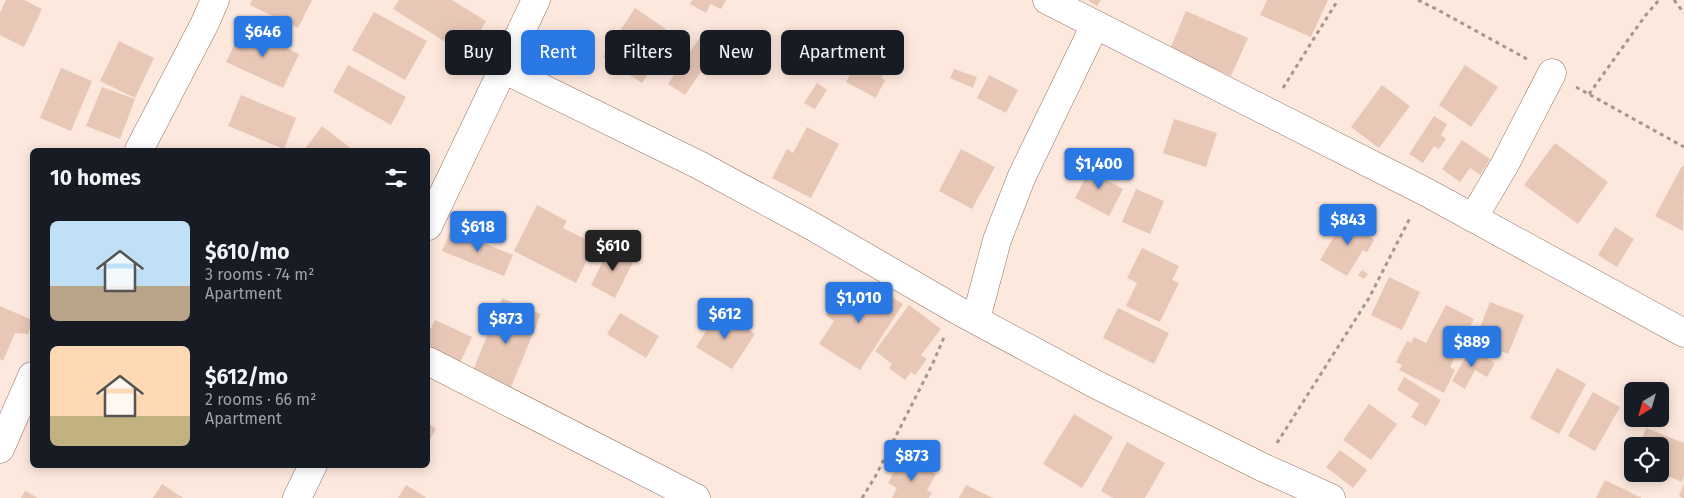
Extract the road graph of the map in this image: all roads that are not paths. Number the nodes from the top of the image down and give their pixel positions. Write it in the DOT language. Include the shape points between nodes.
graph roads {
  1 [pos="215,0"];
  2 [pos="536,0"];
  3 [pos="1047,0"];
  4 [pos="1095,25"];
  5 [pos="511,52"];
  6 [pos="511,73"];
  7 [pos="1552,73"];
  8 [pos="500,75"];
  9 [pos="140,148"];
  10 [pos="1473,218"];
  11 [pos="430,222"];
  12 [pos="966,315"];
  13 [pos="1684,333"];
  14 [pos="430,362"];
  15 [pos="30,381"];
  16 [pos="0,449"];
  17 [pos="312,468"];
  18 [pos="297,498"];
  19 [pos="696,498"];
  20 [pos="1331,498"];
  1 -- 9 [label="street"];
  2 -- 5 [label="street"];
  3 -- 4 [label="street"];
  4 -- 10 [label="street"];
  4 -- 12 [label="street" via="1022,176"];
  6 -- 12 [label="street" via="707,170"];
  7 -- 10 [label="street"];
  8 -- 11 [label="street"];
  10 -- 13 [label="street"];
  12 -- 20 [label="street" via="1095,384"];
  14 -- 19 [label="street"];
  15 -- 16 [label="street"];
  17 -- 18 [label="street"];
}
